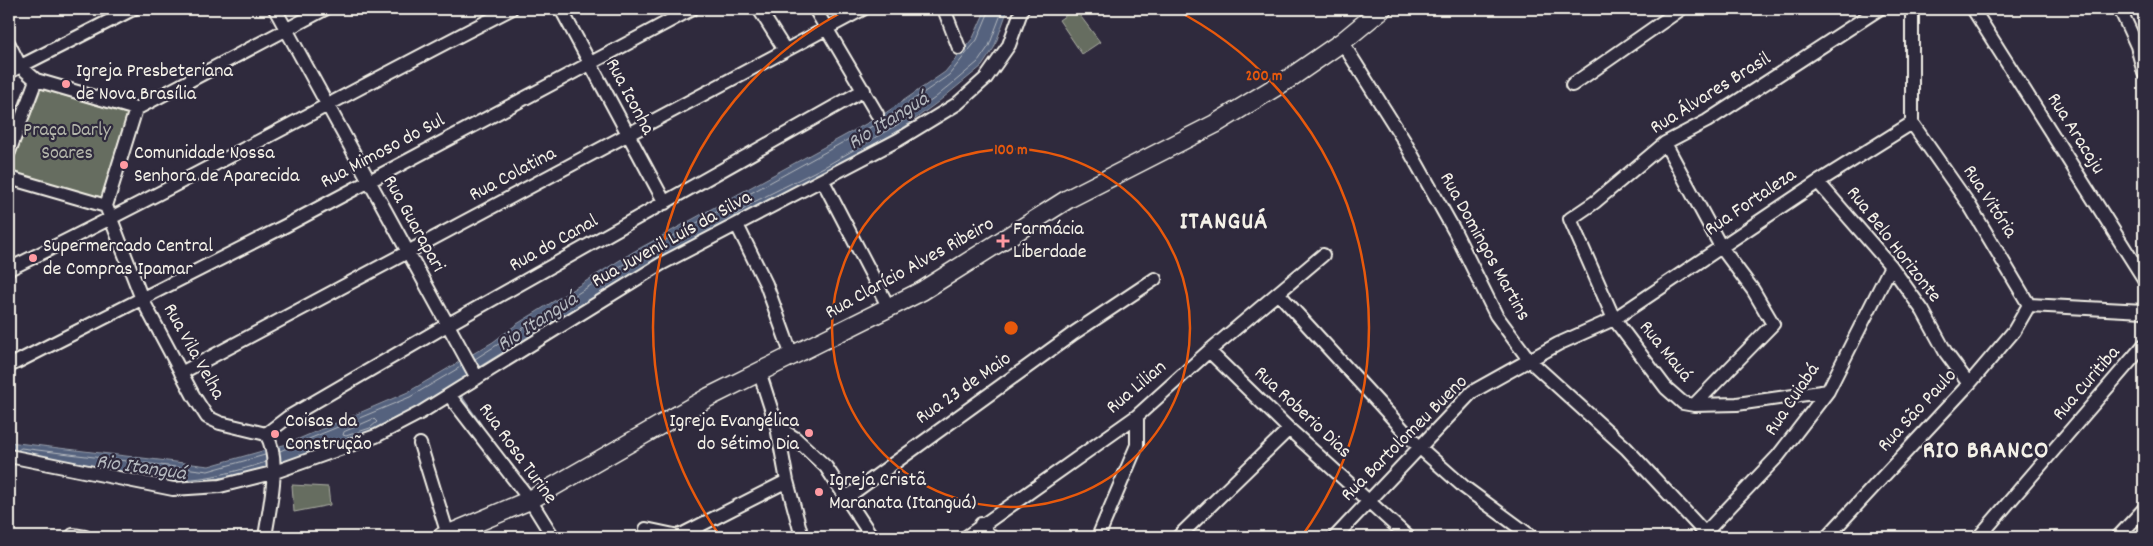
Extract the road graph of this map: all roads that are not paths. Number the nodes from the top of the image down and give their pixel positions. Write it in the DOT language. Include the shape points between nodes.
graph roads {
  1 [pos="133,9"];
  2 [pos="275,9"];
  3 [pos="325,9"];
  4 [pos="511,9"];
  5 [pos="561,9"];
  6 [pos="692,9"];
  7 [pos="759,9"];
  8 [pos="815,9"];
  9 [pos="863,9"];
  10 [pos="944,9"];
  11 [pos="1022,9"];
  12 [pos="1681,9"];
  13 [pos="1879,9"];
  14 [pos="1912,9"];
  15 [pos="1973,9"];
  16 [pos="2120,9"];
  17 [pos="1377,10"];
  18 [pos="828,27"];
  19 [pos="286,30"];
  20 [pos="1342,42"];
  21 [pos="9,44"];
  22 [pos="960,48"];
  23 [pos="785,50"];
  24 [pos="590,64"];
  25 [pos="14,69"];
  26 [pos="2144,73"];
  27 [pos="36,80"];
  28 [pos="1572,85"];
  29 [pos="864,90"];
  30 [pos="326,104"];
  31 [pos="136,109"];
  32 [pos="877,114"];
  33 [pos="1912,123"];
  34 [pos="628,134"];
  35 [pos="1665,143"];
  36 [pos="9,152"];
  37 [pos="9,178"];
  38 [pos="369,181"];
  39 [pos="823,181"];
  40 [pos="1818,182"];
  41 [pos="664,203"];
  42 [pos="106,206"];
  43 [pos="112,219"];
  44 [pos="1570,220"];
  45 [pos="737,225"];
  46 [pos="1720,247"];
  47 [pos="407,253"];
  48 [pos="1323,255"];
  49 [pos="1890,266"];
  50 [pos="9,269"];
  51 [pos="1154,279"];
  52 [pos="2144,279"];
  53 [pos="1279,294"];
  54 [pos="142,299"];
  55 [pos="2029,305"];
  56 [pos="889,308"];
  57 [pos="2144,312"];
  58 [pos="1614,319"];
  59 [pos="447,325"];
  60 [pos="2144,345"];
  61 [pos="1209,351"];
  62 [pos="792,356"];
  63 [pos="1530,360"];
  64 [pos="9,366"];
  65 [pos="759,371"];
  66 [pos="181,373"];
  67 [pos="475,375"];
  68 [pos="1969,384"];
  69 [pos="1828,390"];
  70 [pos="449,395"];
  71 [pos="1694,405"];
  72 [pos="1137,416"];
  73 [pos="777,427"];
  74 [pos="1288,429"];
  75 [pos="266,434"];
  76 [pos="420,444"];
  77 [pos="1419,447"];
  78 [pos="9,456"];
  79 [pos="273,470"];
  80 [pos="787,481"];
  81 [pos="846,498"];
  82 [pos="530,500"];
  83 [pos="1369,503"];
  84 [pos="2144,509"];
  85 [pos="981,524"];
  86 [pos="646,529"];
  87 [pos="1703,535"];
  88 [pos="445,536"];
  89 [pos="265,537"];
  90 [pos="553,537"];
  91 [pos="802,537"];
  92 [pos="872,537"];
  93 [pos="966,537"];
  94 [pos="991,537"];
  95 [pos="1098,537"];
  96 [pos="1178,537"];
  97 [pos="1335,537"];
  98 [pos="1408,537"];
  99 [pos="1532,537"];
  100 [pos="1827,537"];
  101 [pos="1979,537"];
  102 [pos="2118,537"];
  1 -- 25 [label="street"];
  2 -- 19 [label="street, Rua Guarapari"];
  3 -- 19 [label="street"];
  4 -- 30 [label="street"];
  5 -- 24 [label="street, Rua Iconha"];
  6 -- 24 [label="street, Rua Mimoso do Sul"];
  7 -- 23 [label="street"];
  8 -- 18 [label="street"];
  9 -- 18 [label="street, Rua Colatina"];
  10 -- 22 [label="street"];
  11 -- 39 [label="street, Rua Juvenil Luís da Silva" via="1009,45 986,78 957,104"];
  12 -- 28 [label="street"];
  13 -- 35 [label="street, Rua Álvares Brasil" via="1706,121"];
  14 -- 33 [label="street"];
  15 -- 52 [label="street, Rua Aracaju"];
  16 -- 26 [label="street" via="2137,46"];
  17 -- 20 [label="street, Rua Clarício Alves Ribeiro"];
  18 -- 23 [label="street, Rua Colatina"];
  18 -- 29 [label="street"];
  19 -- 30 [label="street, Rua Guarapari"];
  19 -- 31 [label="street"];
  20 -- 56 [label="street, Rua Clarício Alves Ribeiro" via="1215,124 1068,200"];
  20 -- 63 [label="street, Rua Domingos Martins" via="1403,139 1455,232 1496,315"];
  21 -- 25 [label="street"];
  23 -- 34 [label="street, Rua Colatina"];
  24 -- 34 [label="street, Rua Iconha"];
  24 -- 38 [label="street, Rua Mimoso do Sul"];
  25 -- 27 [label="street"];
  27 -- 31 [label="street"];
  27 -- 36 [label="street"];
  29 -- 32 [label="street"];
  29 -- 41 [label="street, Rua do Canal"];
  30 -- 38 [label="street, Rua Guarapari"];
  30 -- 43 [label="street"];
  31 -- 42 [label="street"];
  33 -- 40 [label="street, Rua Fortaleza"];
  33 -- 55 [label="street, Rua Vitória" via="1970,206"];
  34 -- 41 [label="street, Rua Iconha"];
  34 -- 47 [label="street, Rua Colatina"];
  35 -- 44 [label="street, Rua Álvares Brasil"];
  35 -- 46 [label="street"];
  37 -- 42 [label="street"];
  38 -- 47 [label="street, Rua Guarapari"];
  38 -- 54 [label="street, Rua Mimoso do Sul"];
  39 -- 45 [label="street, Rua Juvenil Luís da Silva"];
  39 -- 56 [label="street"];
  40 -- 46 [label="street, Rua Fortaleza"];
  40 -- 49 [label="street, Rua Belo Horizonte"];
  41 -- 59 [label="street, Rua do Canal"];
  42 -- 43 [label="street, Rua Vila Velha"];
  43 -- 50 [label="street"];
  43 -- 54 [label="street, Rua Vila Velha"];
  44 -- 58 [label="street, Rua Mauá"];
  45 -- 62 [label="street" via="766,284"];
  45 -- 67 [label="street, Rua Juvenil Luís da Silva" via="661,264"];
  46 -- 58 [label="street, Rua Fortaleza"];
  46 -- 71 [label="street" via="1753,290 1773,324"];
  47 -- 59 [label="street, Rua Guarapari"];
  47 -- 66 [label="street, Rua Colatina"];
  48 -- 53 [label="street, Rua Lilian"];
  49 -- 68 [label="street, Rua Belo Horizonte"];
  49 -- 69 [label="street, Rua Cuiabá"];
  51 -- 81 [label="street, Rua 23 de Maio"];
  53 -- 61 [label="street, Rua Lilian"];
  53 -- 77 [label="street"];
  54 -- 64 [label="street, Rua Mimoso do Sul"];
  54 -- 66 [label="street, Rua Vila Velha"];
  55 -- 57 [label="street"];
  55 -- 68 [label="street, Rua São Paulo" via="2014,331"];
  56 -- 62 [label="street, Rua Clarício Alves Ribeiro"];
  58 -- 63 [label="street, Rua Bartolomeu Bueno"];
  58 -- 71 [label="street, Rua Mauá" via="1666,388 1683,403"];
  59 -- 67 [label="street, Rua Guarapari"];
  59 -- 75 [label="street, Rua do Canal" via="287,418"];
  60 -- 101 [label="street, Rua Curitiba"];
  61 -- 72 [label="street, Rua Lilian"];
  61 -- 74 [label="street, Rua Roberio Dias"];
  62 -- 65 [label="street, Rua Clarício Alves Ribeiro"];
  63 -- 77 [label="street, Rua Bartolomeu Bueno" via="1472,392"];
  63 -- 87 [label="street, Rua Domingos Martins" via="1626,448"];
  65 -- 73 [label="street"];
  65 -- 82 [label="street, Rua Clarício Alves Ribeiro" via="709,396"];
  66 -- 75 [label="street, Rua Vila Velha" via="207,417"];
  67 -- 70 [label="street, Rua Juvenil Luís da Silva"];
  68 -- 100 [label="street, Rua São Paulo"];
  69 -- 71 [label="street, Rua Mauá" via="1737,404"];
  69 -- 87 [label="street, Rua Cuiabá" via="1778,456"];
  70 -- 79 [label="street, Rua Juvenil Luís da Silva" via="376,436"];
  70 -- 82 [label="street, Rua Rosa Turine"];
  72 -- 85 [label="street, Rua Lilian"];
  72 -- 95 [label="street" via="1137,445"];
  73 -- 80 [label="street"];
  73 -- 81 [label="street" via="795,438 826,467"];
  74 -- 83 [label="street, Rua Roberio Dias"];
  74 -- 96 [label="street"];
  75 -- 79 [label="street" via="272,443"];
  76 -- 88 [label="street"];
  77 -- 83 [label="street, Rua Bartolomeu Bueno"];
  77 -- 99 [label="street" via="1464,487"];
  78 -- 79 [label="street, Rua Juvenil Luís da Silva" via="173,489 220,486"];
  79 -- 89 [label="street"];
  80 -- 86 [label="street" via="679,536"];
  80 -- 91 [label="street"];
  81 -- 92 [label="street"];
  82 -- 88 [label="street, Rua Clarício Alves Ribeiro"];
  82 -- 90 [label="street, Rua Rosa Turine"];
  83 -- 97 [label="street, Rua Bartolomeu Bueno"];
  83 -- 98 [label="street, Rua Roberio Dias"];
  84 -- 102 [label="street"];
  85 -- 93 [label="street, Rua Lilian"];
  85 -- 94 [label="street"];
}
